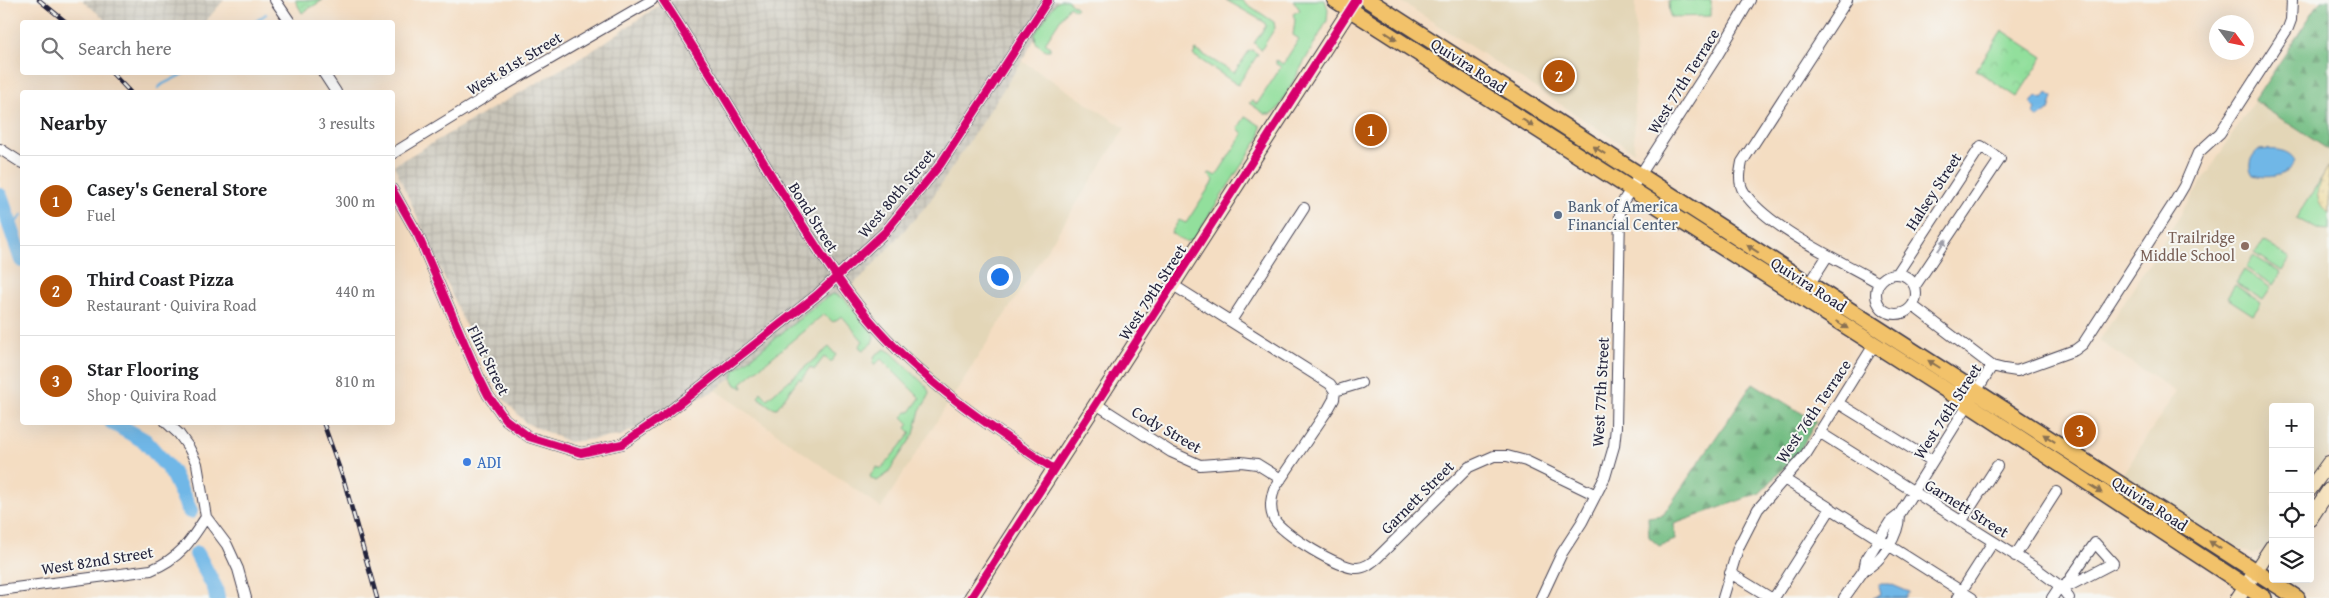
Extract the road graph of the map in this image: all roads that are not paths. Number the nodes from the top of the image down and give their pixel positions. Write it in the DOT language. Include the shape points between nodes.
graph roads {
  1 [pos="275,0"];
  2 [pos="652,0"];
  3 [pos="662,0"];
  4 [pos="1048,0"];
  5 [pos="1335,0"];
  6 [pos="1368,0"];
  7 [pos="1750,0"];
  8 [pos="1847,0"];
  9 [pos="2292,0"];
  10 [pos="1353,5"];
  11 [pos="289,20"];
  12 [pos="325,75"];
  13 [pos="335,90"];
  14 [pos="0,149"];
  15 [pos="395,152"];
  16 [pos="20,163"];
  17 [pos="1640,176"];
  18 [pos="1631,190"];
  19 [pos="395,194"];
  20 [pos="1304,208"];
  21 [pos="1828,254"];
  22 [pos="1897,274"];
  23 [pos="837,278"];
  24 [pos="1879,283"];
  25 [pos="1173,285"];
  26 [pos="1809,285"];
  27 [pos="1915,286"];
  28 [pos="1800,299"];
  29 [pos="1913,306"];
  30 [pos="1231,321"];
  31 [pos="1874,346"];
  32 [pos="1992,366"];
  33 [pos="1361,383"];
  34 [pos="1975,390"];
  35 [pos="1335,391"];
  36 [pos="1838,403"];
  37 [pos="1096,404"];
  38 [pos="1968,404"];
  39 [pos="169,425"];
  40 [pos="1819,432"];
  41 [pos="629,439"];
  42 [pos="1932,461"];
  43 [pos="2329,463"];
  44 [pos="1997,466"];
  45 [pos="1054,469"];
  46 [pos="1784,479"];
  47 [pos="1281,480"];
  48 [pos="2314,484"];
  49 [pos="2329,490"];
  50 [pos="1912,492"];
  51 [pos="2056,492"];
  52 [pos="1596,495"];
  53 [pos="1831,508"];
  54 [pos="2314,513"];
  55 [pos="206,516"];
  56 [pos="1961,522"];
  57 [pos="1885,542"];
  58 [pos="1993,542"];
  59 [pos="2269,551"];
  60 [pos="2015,556"];
  61 [pos="2256,571"];
  62 [pos="1730,573"];
  63 [pos="2269,578"];
  64 [pos="2269,583"];
  65 [pos="2276,583"];
  66 [pos="0,590"];
  67 [pos="2064,591"];
  68 [pos="2242,592"];
  69 [pos="1959,595"];
  70 [pos="2261,597"];
  71 [pos="246,598"];
  72 [pos="971,598"];
  73 [pos="1541,598"];
  74 [pos="1723,598"];
  75 [pos="1773,598"];
  76 [pos="1844,598"];
  77 [pos="1972,598"];
  78 [pos="2052,598"];
  79 [pos="2296,598"];
  1 -- 11 [label="street"];
  2 -- 15 [label="street, West 81st Street"];
  3 -- 23 [label="street, Bond Street"];
  4 -- 23 [label="street, West 80th Street" via="940,165 885,232"];
  5 -- 10 [label="main road, Quivira Road"];
  17 -- 6 [label="main road, Quivira Road, one-way"];
  7 -- 17 [label="street, West 77th Terrace"];
  8 -- 21 [label="street" via="1742,162 1740,172 1743,191 1764,214"];
  9 -- 32 [label="street, West 76th Street" via="2288,28 2220,133 2198,153 2174,203 2083,344 2075,350 2017,371"];
  10 -- 18 [label="main road, Quivira Road, one-way"];
  10 -- 25 [label="street, West 79th Street"];
  12 -- 13 [label="street"];
  14 -- 16 [label="street"];
  17 -- 18 [label="street, West 77th Street"];
  26 -- 17 [label="main road, Quivira Road, one-way"];
  18 -- 28 [label="main road, Quivira Road"];
  18 -- 52 [label="street, West 77th Street" via="1620,213 1616,427 1611,458"];
  19 -- 41 [label="street, Flint Street" via="418,235 479,377 506,419 529,437 581,453 622,444"];
  20 -- 30 [label="street"];
  21 -- 24 [label="street"];
  21 -- 26 [label="street"];
  22 -- 24 [label="street"];
  22 -- 27 [label="street" via="1908,278"];
  27 -- 22 [label="street, Halsey Street, one-way" via="2000,159 1981,146"];
  23 -- 41 [label="street, West 80th Street"];
  23 -- 45 [label="street, Bond Street" via="870,320 921,372 986,423"];
  24 -- 29 [label="street" via="1876,297 1882,309 1902,314"];
  25 -- 30 [label="street"];
  25 -- 37 [label="street, West 79th Street"];
  26 -- 28 [label="street"];
  34 -- 26 [label="main road, Quivira Road, one-way"];
  27 -- 29 [label="street" via="1917,294"];
  28 -- 31 [label="main road, Quivira Road, one-way"];
  29 -- 32 [label="street"];
  30 -- 35 [label="street" via="1330,384"];
  31 -- 36 [label="street, West 76th Terrace"];
  31 -- 38 [label="main road, Quivira Road"];
  32 -- 34 [label="street, West 76th Street"];
  33 -- 35 [label="street"];
  34 -- 38 [label="street, West 76th Street"];
  61 -- 34 [label="main road, Quivira Road, one-way"];
  35 -- 47 [label="street" via="1330,408"];
  36 -- 40 [label="street, West 76th Terrace"];
  36 -- 42 [label="street"];
  37 -- 45 [label="street, West 79th Street"];
  37 -- 47 [label="street, Cody Street" via="1171,452 1200,465 1257,464"];
  38 -- 42 [label="street, West 76th Street"];
  38 -- 68 [label="main road, Quivira Road, one-way"];
  39 -- 55 [label="street" via="189,448 197,464"];
  40 -- 46 [label="street, West 76th Terrace" via="1798,465"];
  40 -- 50 [label="street, Garnett Street"];
  42 -- 50 [label="street, West 76th Street"];
  43 -- 48 [label="street"];
  44 -- 56 [label="street"];
  45 -- 72 [label="street, West 79th Street"];
  46 -- 53 [label="street"];
  46 -- 62 [label="street, West 76th Terrace" via="1747,528"];
  47 -- 52 [label="street, Garnett Street" via="1271,499 1273,516 1285,531 1339,565 1356,568 1377,558 1469,467 1494,456 1526,461"];
  49 -- 54 [label="street"];
  50 -- 56 [label="street, Garnett Street"];
  50 -- 57 [label="street, West 76th Street" via="1899,515 1899,527"];
  51 -- 60 [label="street"];
  52 -- 73 [label="street, West 77th Street" via="1562,553"];
  53 -- 57 [label="street"];
  53 -- 75 [label="street"];
  55 -- 66 [label="street, West 82nd Street" via="182,552 151,570"];
  55 -- 71 [label="street" via="227,545"];
  56 -- 58 [label="street, Garnett Street"];
  57 -- 69 [label="street"];
  57 -- 76 [label="street, West 76th Street" via="1866,560 1864,570"];
  58 -- 60 [label="street, Garnett Street"];
  58 -- 69 [label="street"];
  59 -- 61 [label="street"];
  60 -- 67 [label="street, Garnett Street"];
  61 -- 63 [label="main road, Quivira Road"];
  61 -- 68 [label="street"];
  62 -- 74 [label="street, West 76th Terrace"];
  62 -- 75 [label="street"];
  64 -- 70 [label="street"];
  65 -- 79 [label="main road, Quivira Road"];
  67 -- 67 [label="street" via="2113,563 2095,542 2090,550"];
  67 -- 78 [label="street"];
  68 -- 70 [label="main road, Quivira Road"];
  69 -- 77 [label="street"];
}
